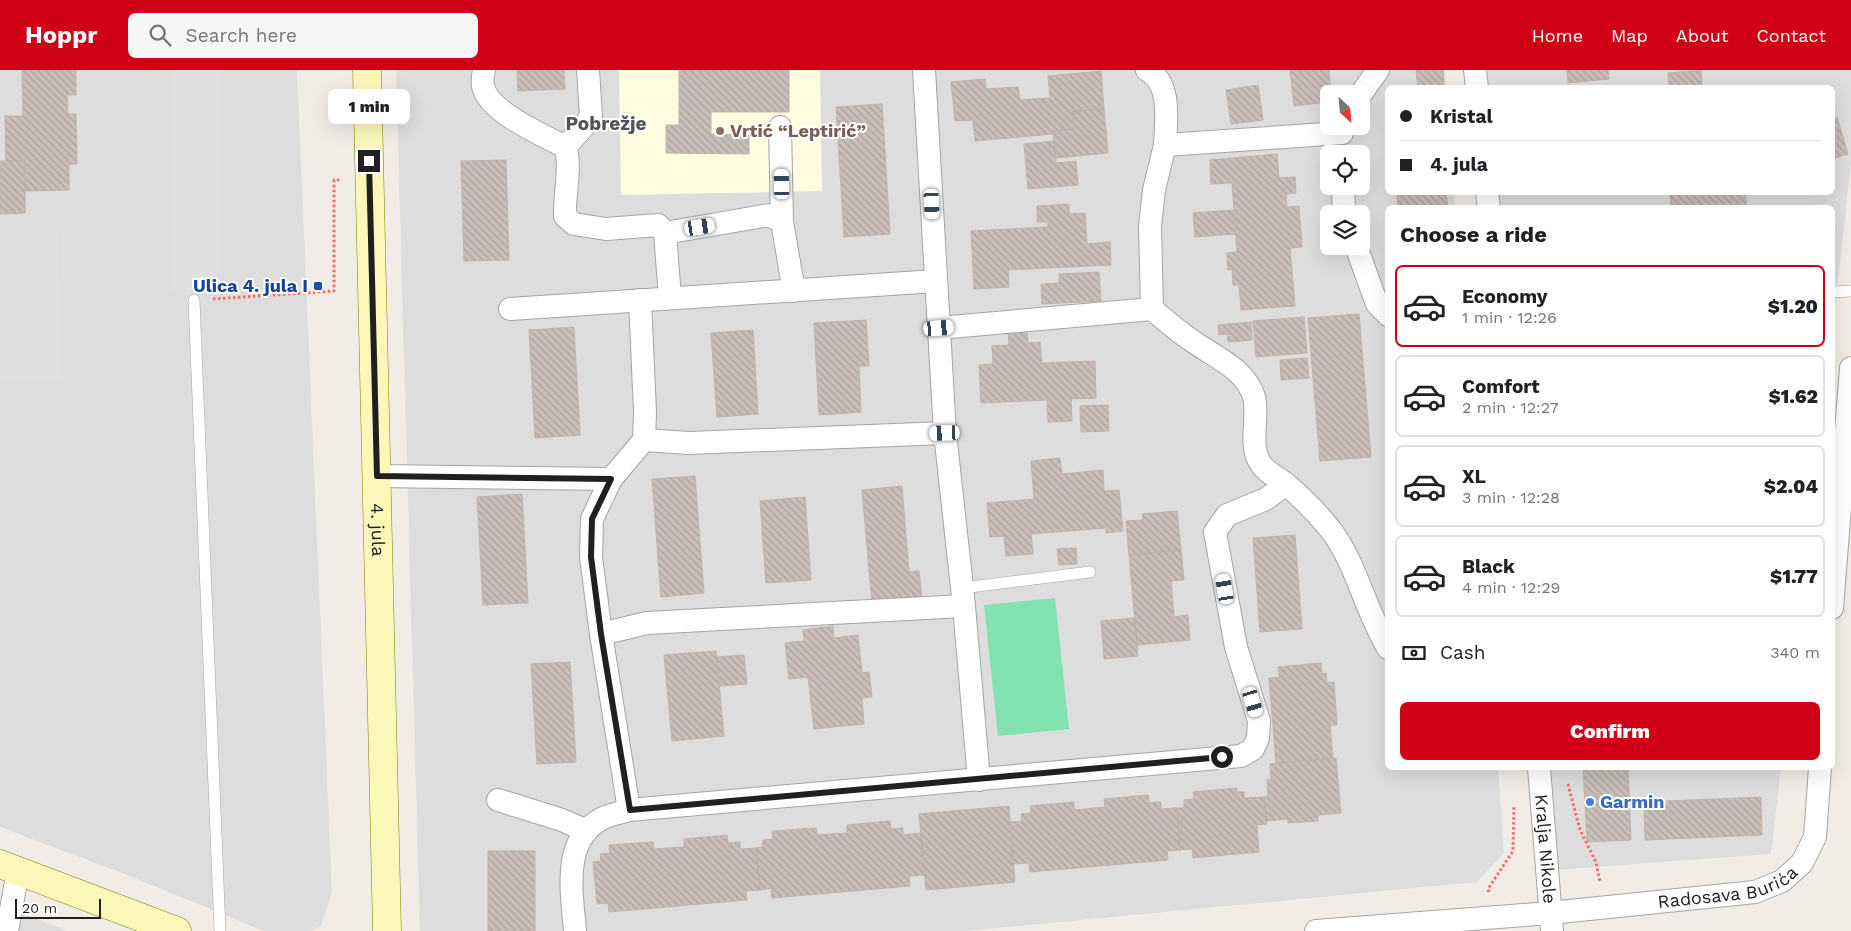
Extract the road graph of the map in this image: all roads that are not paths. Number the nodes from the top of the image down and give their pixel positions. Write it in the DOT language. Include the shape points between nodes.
graph roads {
  1 [pos="367,70"];
  2 [pos="484,70"];
  3 [pos="588,70"];
  4 [pos="924,70"];
  5 [pos="1147,70"];
  6 [pos="1378,70"];
  7 [pos="1475,70"];
  8 [pos="1367,85"];
  9 [pos="1477,85"];
  10 [pos="780,126"];
  11 [pos="1344,138"];
  12 [pos="1165,145"];
  13 [pos="565,147"];
  14 [pos="782,222"];
  15 [pos="665,233"];
  16 [pos="1359,255"];
  17 [pos="936,281"];
  18 [pos="794,290"];
  19 [pos="1851,291"];
  20 [pos="1835,292"];
  21 [pos="670,298"];
  22 [pos="194,300"];
  23 [pos="640,300"];
  24 [pos="510,309"];
  25 [pos="1152,309"];
  26 [pos="1385,312"];
  27 [pos="939,328"];
  28 [pos="1851,368"];
  29 [pos="945,433"];
  30 [pos="644,440"];
  31 [pos="377,476"];
  32 [pos="611,479"];
  33 [pos="1286,484"];
  34 [pos="1835,570"];
  35 [pos="1090,572"];
  36 [pos="963,597"];
  37 [pos="601,634"];
  38 [pos="1385,644"];
  39 [pos="1539,770"];
  40 [pos="1820,770"];
  41 [pos="979,780"];
  42 [pos="498,800"];
  43 [pos="630,810"];
  44 [pos="587,832"];
  45 [pos="9,868"];
  46 [pos="1551,922"];
  47 [pos="7,931"];
  48 [pos="177,931"];
  49 [pos="220,931"];
  50 [pos="387,931"];
  51 [pos="575,931"];
  52 [pos="1316,931"];
  1 -- 31 [label="main road, 4. jula"];
  2 -- 13 [label="street" via="483,86 491,102 506,115"];
  3 -- 13 [label="street" via="591,115"];
  4 -- 17 [label="street"];
  5 -- 12 [label="street" via="1159,81 1163,92"];
  6 -- 8 [label="street"];
  7 -- 9 [label="street"];
  10 -- 14 [label="street"];
  11 -- 12 [label="street"];
  12 -- 25 [label="street" via="1154,190 1150,226"];
  13 -- 15 [label="street" via="569,156 565,216 574,224 606,229 658,225"];
  14 -- 15 [label="street" via="769,215"];
  14 -- 18 [label="street"];
  15 -- 21 [label="street"];
  16 -- 26 [label="street" via="1377,304"];
  17 -- 18 [label="street"];
  17 -- 27 [label="street"];
  18 -- 21 [label="street"];
  19 -- 20 [label="lane"];
  21 -- 23 [label="street"];
  22 -- 49 [label="lane"];
  23 -- 24 [label="street"];
  23 -- 30 [label="street"];
  25 -- 27 [label="street"];
  25 -- 33 [label="street" via="1189,340 1237,370 1250,386 1254,400 1255,449 1259,461 1267,473"];
  27 -- 29 [label="street"];
  28 -- 34 [label="street"];
  29 -- 30 [label="street" via="689,443"];
  29 -- 36 [label="street"];
  30 -- 32 [label="street"];
  31 -- 32 [label="street"];
  31 -- 50 [label="main road, 4. jula"];
  32 -- 37 [label="street" via="592,519 591,557"];
  33 -- 38 [label="street" via="1331,529"];
  33 -- 41 [label="street" via="1266,499 1228,515 1215,532 1236,647 1259,721 1258,738 1253,749 1241,756"];
  35 -- 36 [label="lane"];
  36 -- 37 [label="street" via="647,623"];
  36 -- 41 [label="street"];
  37 -- 43 [label="street"];
  39 -- 46 [label="street, Kralja Nikole"];
  40 -- 46 [label="street, Radosava Burića" via="1815,837 1802,863 1782,881 1754,892 1605,907"];
  41 -- 43 [label="street"];
  42 -- 44 [label="street" via="562,820"];
  43 -- 44 [label="street" via="603,818"];
  44 -- 51 [label="street" via="575,849 571,875"];
  45 -- 47 [label="street"];
  45 -- 48 [label="main road"];
  46 -- 52 [label="street, Radosava Burića" via="1493,917"];
}
